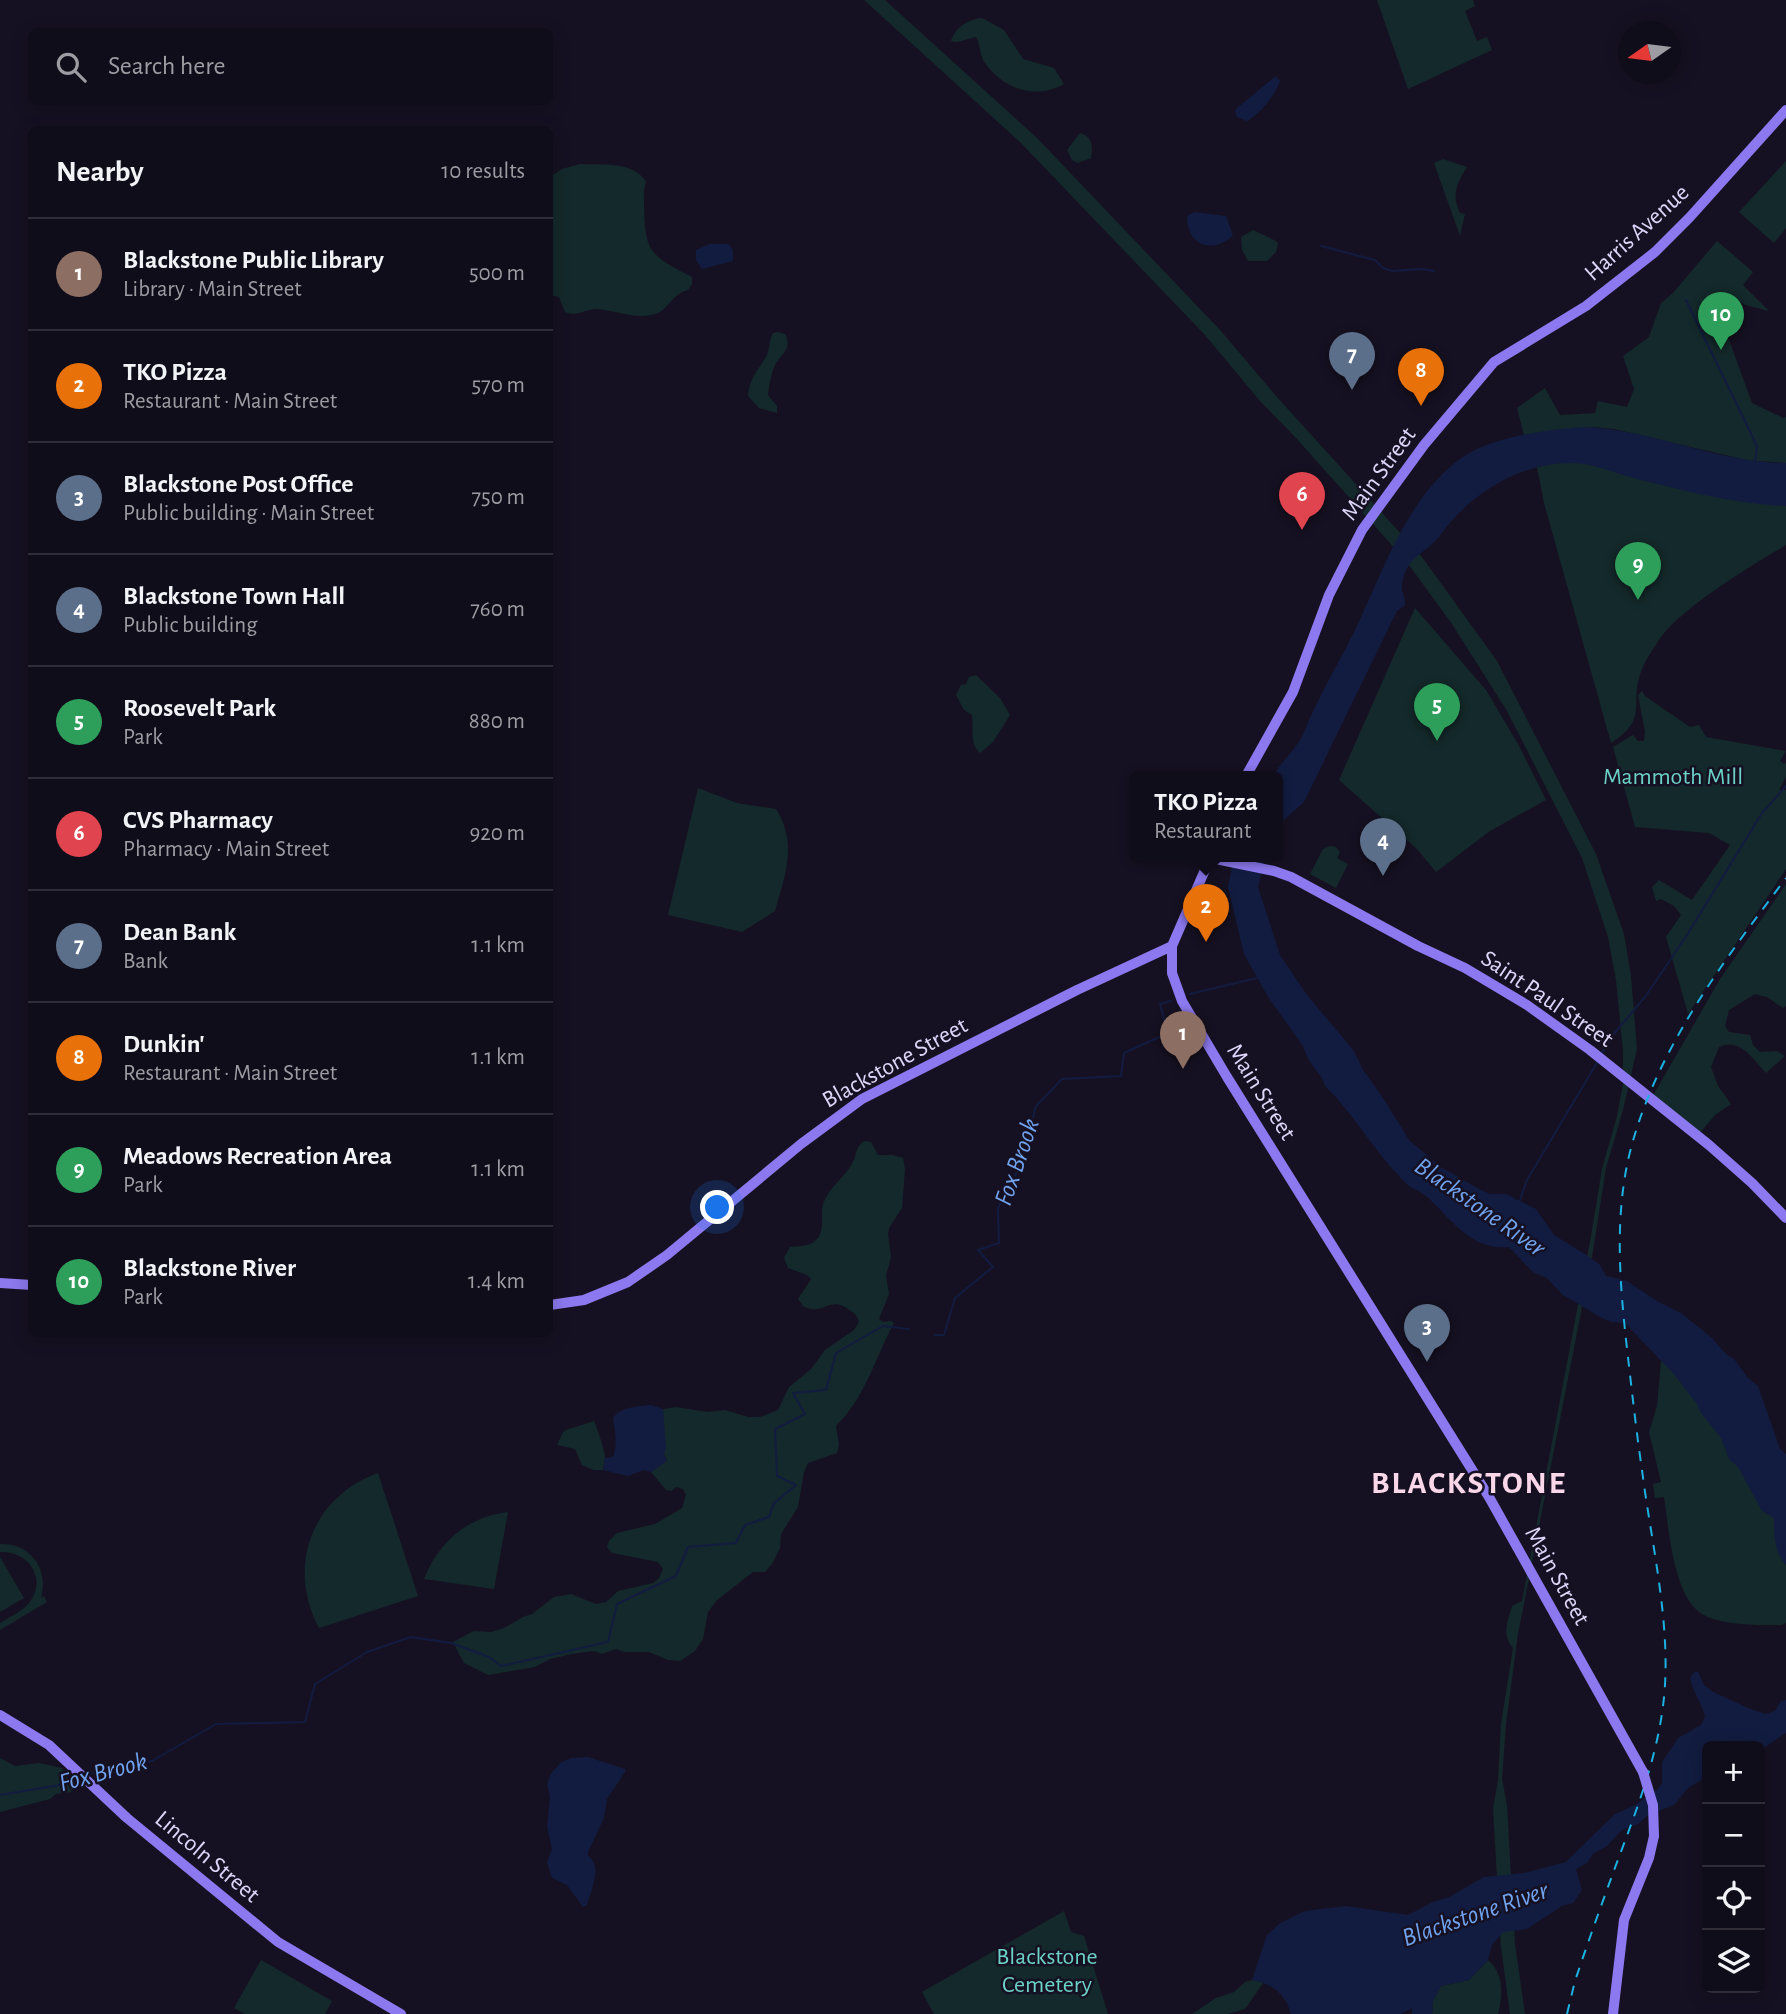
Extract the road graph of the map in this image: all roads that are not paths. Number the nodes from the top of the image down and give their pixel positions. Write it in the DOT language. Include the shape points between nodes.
graph roads {
  1 [pos="1786,110"];
  2 [pos="1494,361"];
  3 [pos="1249,771"];
  4 [pos="1209,862"];
  5 [pos="1233,862"];
  6 [pos="1172,946"];
  7 [pos="1786,1218"];
  8 [pos="0,1283"];
  9 [pos="28,1285"];
  10 [pos="553,1305"];
  11 [pos="0,1715"];
  12 [pos="401,2014"];
  13 [pos="1613,2014"];
  1 -- 2 [label="main road, Harris Avenue" via="1646,259 1581,309"];
  2 -- 3 [label="main road, Main Street" via="1368,520 1329,595 1293,692"];
  4 -- 6 [label="main road, Main Street"];
  5 -- 7 [label="main road, Saint Paul Street" via="1302,883 1511,994 1589,1049 1709,1145"];
  6 -- 10 [label="main road, Blackstone Street" via="862,1099 628,1282 584,1300"];
  6 -- 13 [label="main road, Main Street, bridge" via="1172,972 1186,1010 1489,1497 1643,1772 1654,1810 1654,1836 1624,1920"];
  8 -- 9 [label="main road"];
  11 -- 12 [label="main road, Lincoln Street" via="40,1738 127,1818 278,1942"];
}
